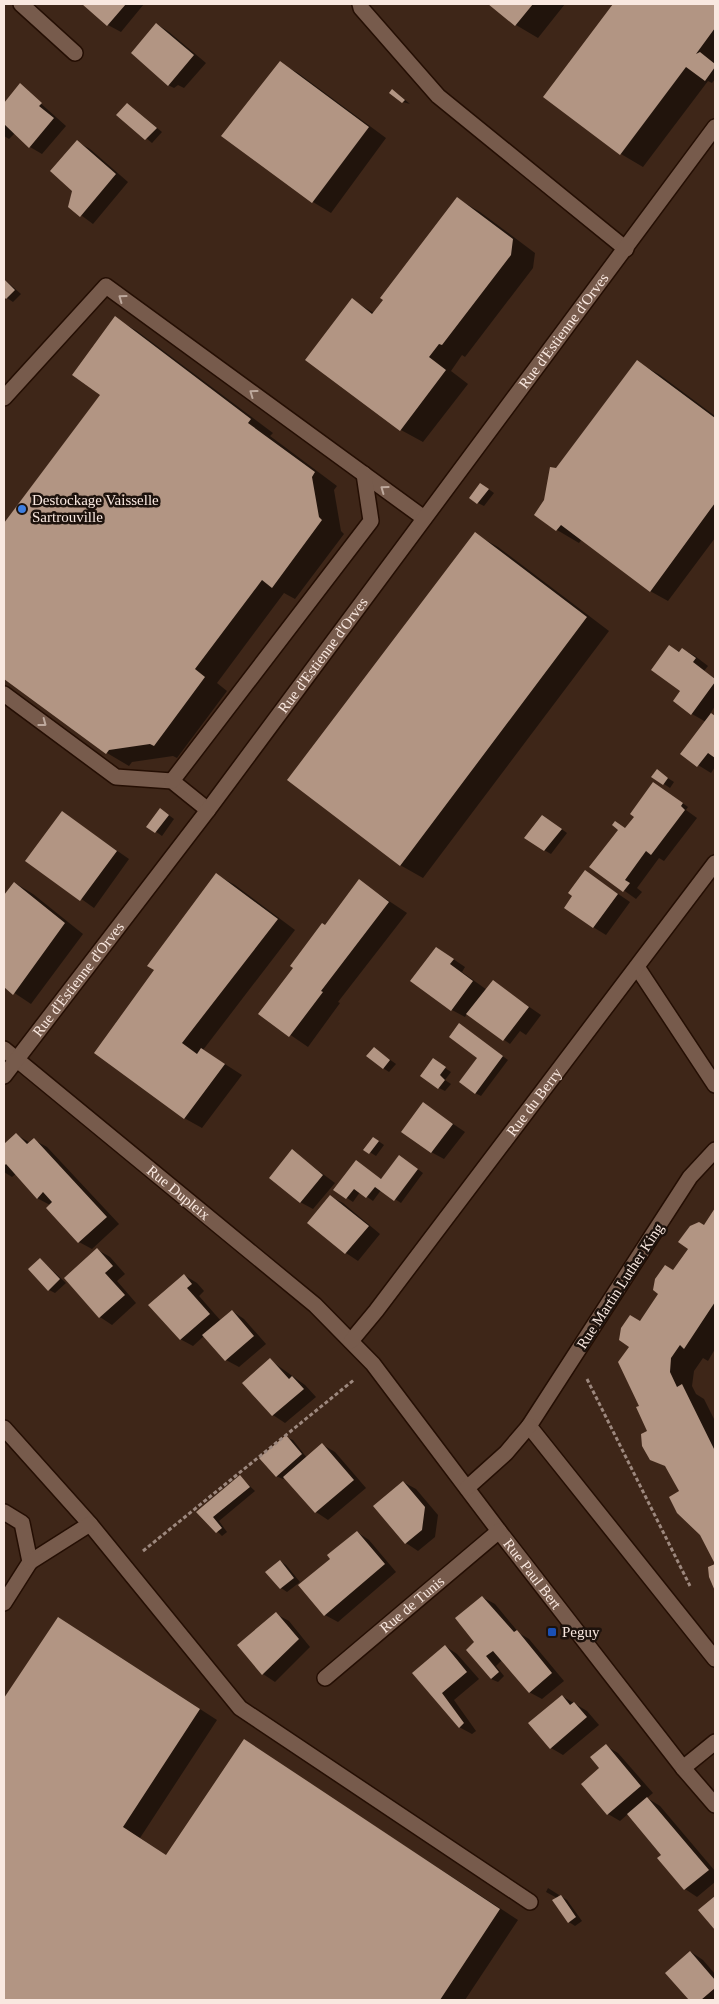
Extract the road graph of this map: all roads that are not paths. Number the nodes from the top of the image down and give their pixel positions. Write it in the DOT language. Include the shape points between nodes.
graph roads {
  1 [pos="21,4"];
  2 [pos="360,4"];
  3 [pos="75,53"];
  4 [pos="715,127"];
  5 [pos="626,249"];
  6 [pos="4,398"];
  7 [pos="364,474"];
  8 [pos="424,518"];
  9 [pos="4,694"];
  10 [pos="172,781"];
  11 [pos="208,810"];
  12 [pos="715,862"];
  13 [pos="637,967"];
  14 [pos="4,1049"];
  15 [pos="18,1060"];
  16 [pos="4,1076"];
  17 [pos="715,1085"];
  18 [pos="715,1150"];
  19 [pos="351,1341"];
  20 [pos="529,1426"];
  21 [pos="4,1428"];
  22 [pos="467,1488"];
  23 [pos="4,1512"];
  24 [pos="90,1524"];
  25 [pos="499,1531"];
  26 [pos="30,1562"];
  27 [pos="4,1602"];
  28 [pos="715,1658"];
  29 [pos="325,1678"];
  30 [pos="715,1742"];
  31 [pos="684,1768"];
  32 [pos="715,1805"];
  33 [pos="530,1902"];
  1 -- 3 [label="street"];
  2 -- 5 [label="street" via="438,96"];
  4 -- 5 [label="street, Rue d'Estienne d'Orves"];
  5 -- 8 [label="street, Rue d'Estienne d'Orves"];
  7 -- 6 [label="street, one-way" via="106,286"];
  8 -- 7 [label="street, one-way"];
  7 -- 10 [label="street" via="371,521"];
  8 -- 11 [label="street, Rue d'Estienne d'Orves"];
  9 -- 10 [label="street, one-way" via="116,777"];
  10 -- 11 [label="street"];
  11 -- 15 [label="street, Rue d'Estienne d'Orves"];
  12 -- 13 [label="street, Rue du Berry"];
  13 -- 17 [label="street"];
  13 -- 19 [label="street, Rue du Berry"];
  14 -- 15 [label="street, Rue Dupleix"];
  15 -- 16 [label="street, Rue d'Estienne d'Orves"];
  15 -- 19 [label="street, Rue Dupleix" via="315,1305"];
  18 -- 20 [label="street, Rue Martin Luther King" via="690,1177"];
  19 -- 22 [label="street, Rue Paul Bert" via="373,1364"];
  20 -- 22 [label="street, Rue Martin Luther King" via="506,1453"];
  20 -- 28 [label="street"];
  21 -- 24 [label="street"];
  22 -- 25 [label="street, Rue Paul Bert"];
  23 -- 26 [label="street" via="22,1523"];
  24 -- 26 [label="street"];
  24 -- 33 [label="street" via="240,1708"];
  25 -- 29 [label="street, Rue de Tunis"];
  25 -- 31 [label="street, Rue Paul Bert"];
  26 -- 27 [label="street"];
  30 -- 31 [label="street"];
  31 -- 32 [label="street, Rue Paul Bert"];
}
